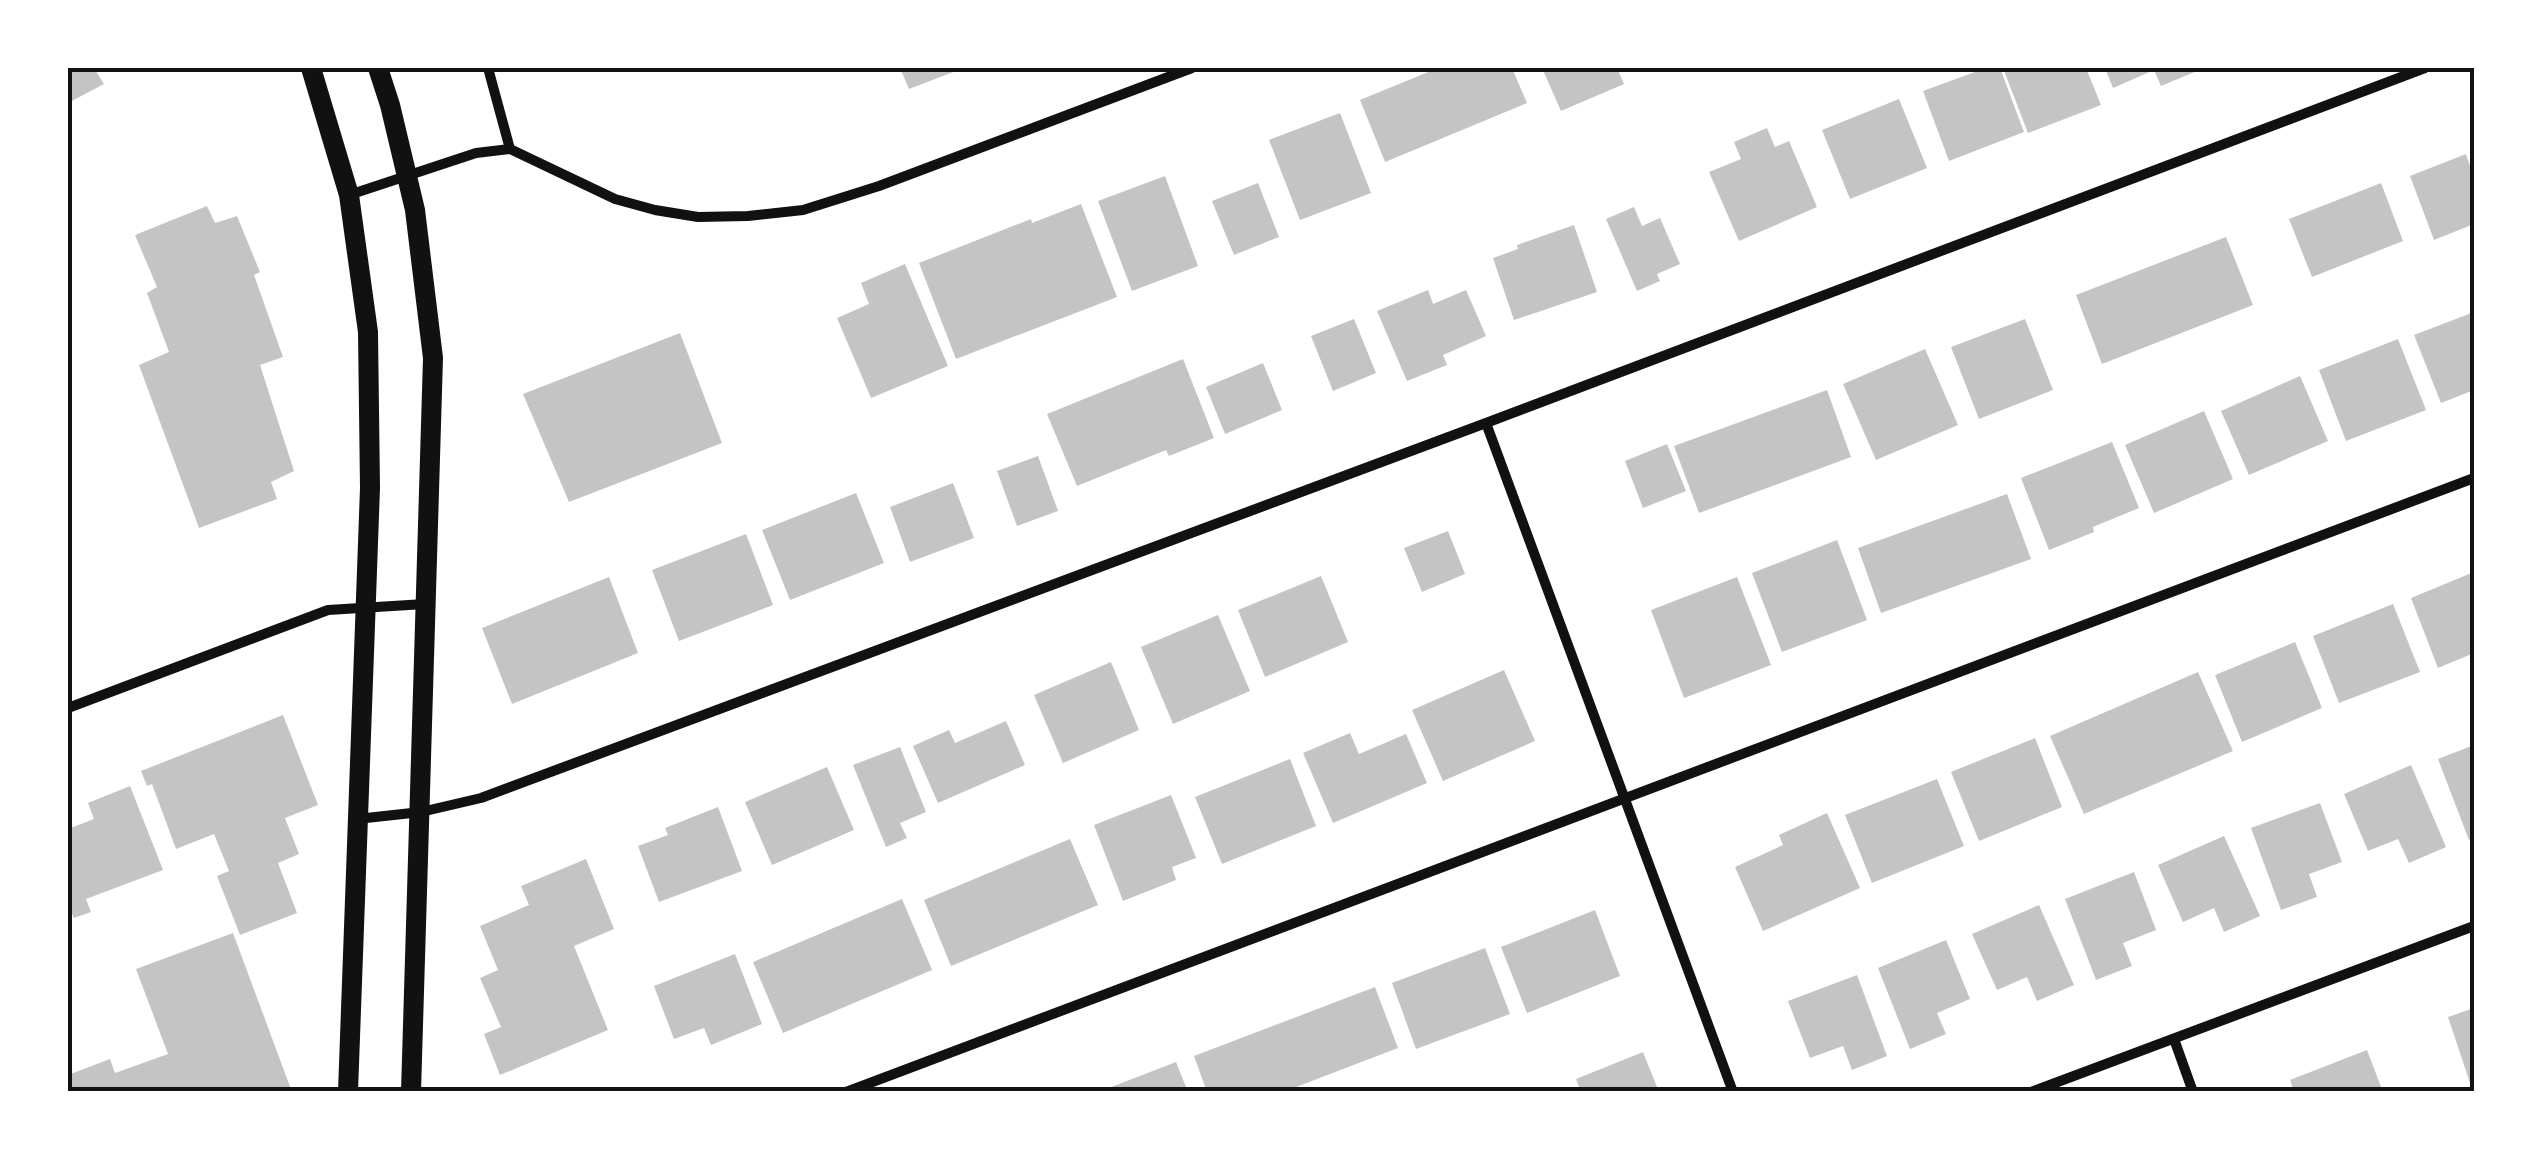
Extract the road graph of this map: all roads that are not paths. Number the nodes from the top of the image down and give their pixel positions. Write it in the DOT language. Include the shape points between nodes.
graph roads {
  1 [pos="311,68"];
  2 [pos="378,68"];
  3 [pos="488,68"];
  4 [pos="1192,68"];
  5 [pos="2425,68"];
  6 [pos="510,149"];
  7 [pos="408,177"];
  8 [pos="350,195"];
  9 [pos="1486,423"];
  10 [pos="2474,478"];
  11 [pos="426,604"];
  12 [pos="366,606"];
  13 [pos="68,708"];
  14 [pos="1626,797"];
  15 [pos="421,812"];
  16 [pos="357,819"];
  17 [pos="2474,926"];
  18 [pos="2174,1039"];
  19 [pos="348,1092"];
  20 [pos="412,1092"];
  21 [pos="846,1092"];
  22 [pos="1733,1092"];
  23 [pos="2031,1092"];
  24 [pos="2193,1092"];
  1 -- 8 [label="main road"];
  2 -- 7 [label="main road"];
  3 -- 6 [label="street"];
  4 -- 6 [label="street" via="803,210 698,216 615,199"];
  5 -- 9 [label="street"];
  6 -- 7 [label="street" via="486,150"];
  7 -- 8 [label="street"];
  7 -- 11 [label="main road" via="432,358"];
  8 -- 12 [label="main road" via="368,332"];
  9 -- 14 [label="street"];
  9 -- 15 [label="street" via="481,798"];
  10 -- 14 [label="street"];
  11 -- 12 [label="street"];
  11 -- 15 [label="main road"];
  12 -- 13 [label="street" via="303,618"];
  12 -- 16 [label="main road"];
  14 -- 21 [label="street"];
  14 -- 22 [label="street"];
  15 -- 16 [label="street"];
  15 -- 20 [label="main road"];
  16 -- 19 [label="main road"];
  17 -- 18 [label="street"];
  18 -- 23 [label="street"];
  18 -- 24 [label="street"];
}
